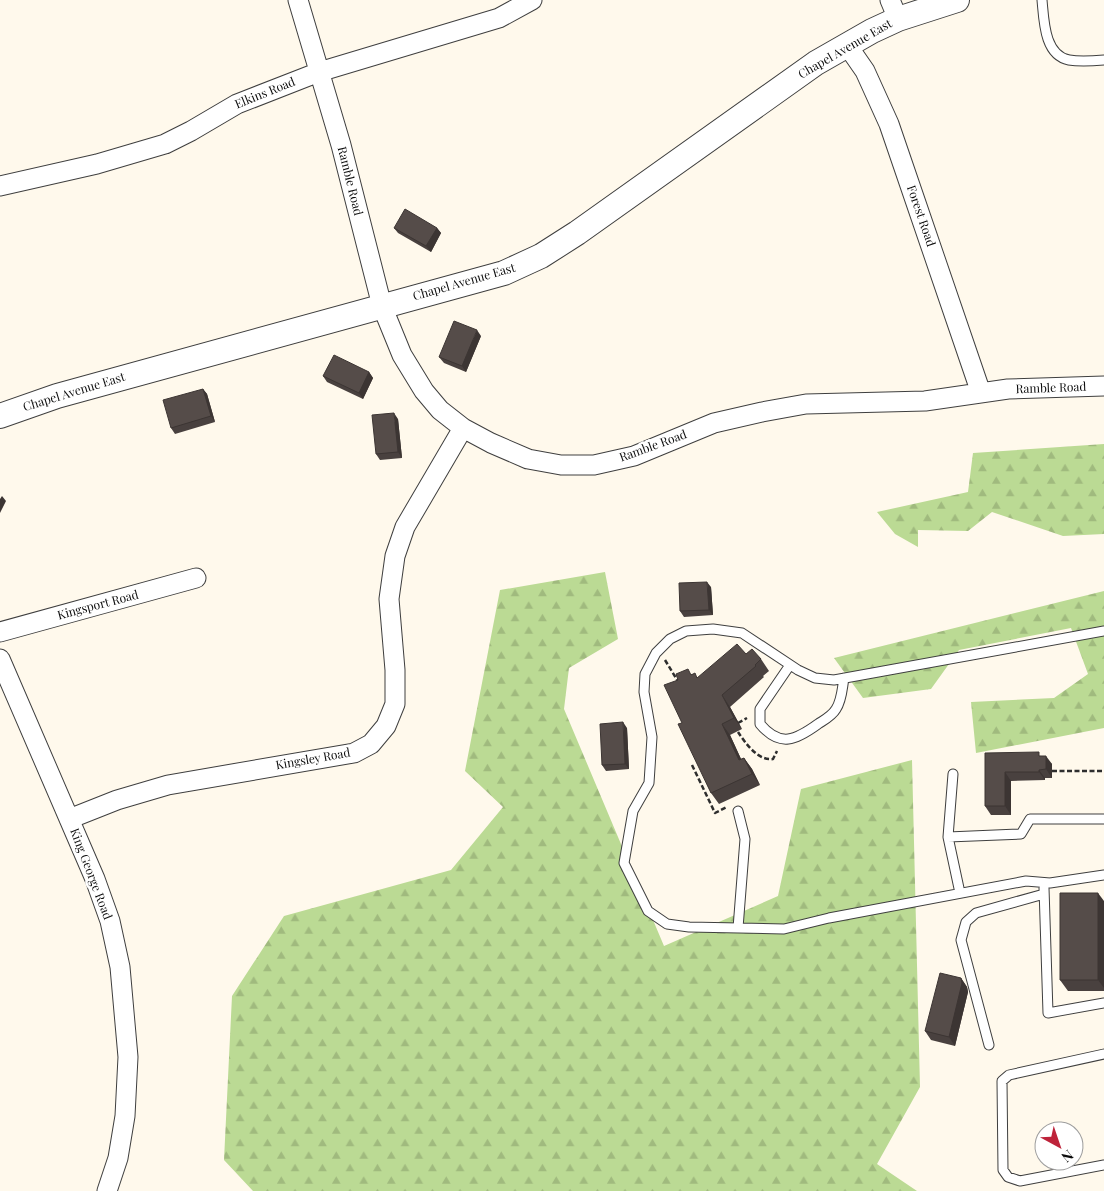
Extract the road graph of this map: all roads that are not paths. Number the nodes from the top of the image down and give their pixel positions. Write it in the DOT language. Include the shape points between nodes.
graph roads {
  1 [pos="298,0"];
  2 [pos="532,0"];
  3 [pos="956,0"];
  4 [pos="1042,0"];
  5 [pos="894,10"];
  6 [pos="847,45"];
  7 [pos="1104,60"];
  8 [pos="319,72"];
  9 [pos="0,186"];
  10 [pos="382,306"];
  11 [pos="1104,386"];
  12 [pos="981,393"];
  13 [pos="0,416"];
  14 [pos="463,428"];
  15 [pos="196,578"];
  16 [pos="1104,631"];
  17 [pos="0,632"];
  18 [pos="0,659"];
  19 [pos="790,665"];
  20 [pos="844,678"];
  21 [pos="952,774"];
  22 [pos="738,811"];
  23 [pos="69,819"];
  24 [pos="1104,819"];
  25 [pos="948,837"];
  26 [pos="1104,875"];
  27 [pos="1044,883"];
  28 [pos="960,893"];
  29 [pos="1044,894"];
  30 [pos="738,928"];
  31 [pos="1104,1003"];
  32 [pos="989,1045"];
  33 [pos="1104,1054"];
  34 [pos="1104,1166"];
  35 [pos="107,1191"];
  1 -- 8 [label="street, Ramble Road"];
  2 -- 8 [label="street, Elkins Road" via="498,18"];
  3 -- 5 [label="street, Chapel Avenue East"];
  4 -- 7 [label="lane" via="1049,42 1058,55 1071,60"];
  5 -- 6 [label="street, Chapel Avenue East"];
  6 -- 10 [label="street, Chapel Avenue East" via="816,63 541,256 504,273"];
  6 -- 12 [label="street, Forest Road" via="865,71 889,124"];
  8 -- 9 [label="street, Elkins Road" via="237,104 165,144 97,164"];
  8 -- 10 [label="street, Ramble Road"];
  10 -- 13 [label="street, Chapel Avenue East" via="57,396"];
  10 -- 14 [label="street, Ramble Road" via="402,355 424,390 440,410"];
  11 -- 12 [label="street, Ramble Road"];
  12 -- 14 [label="street, Ramble Road" via="925,401 806,404 762,412 714,423 634,456 594,465 561,465 528,459"];
  14 -- 23 [label="street, Kingsley Road" via="406,527 395,556 389,599 395,704 386,726 371,744 354,753 168,785 116,800"];
  15 -- 17 [label="street, Kingsport Road"];
  16 -- 20 [label="lane"];
  18 -- 23 [label="street, King George Road"];
  19 -- 20 [label="lane" via="815,678"];
  19 -- 20 [label="lane" via="760,709 760,724 768,734 778,738 788,740 802,735 830,716 841,700"];
  19 -- 30 [label="lane" via="742,632 713,629 686,631 670,639 658,650 644,674 652,737 649,783 633,811 624,863 648,911 668,924"];
  21 -- 25 [label="lane"];
  22 -- 30 [label="lane" via="746,840"];
  23 -- 35 [label="street, King George Road" via="110,921 120,967 128,1057 125,1116 118,1158"];
  24 -- 25 [label="lane" via="1030,819 1021,834"];
  25 -- 28 [label="lane"];
  26 -- 27 [label="lane"];
  27 -- 28 [label="lane" via="1026,881"];
  27 -- 29 [label="lane"];
  28 -- 30 [label="lane" via="784,929"];
  29 -- 31 [label="lane" via="1048,1013"];
  29 -- 32 [label="lane" via="976,913 966,922 961,940"];
  33 -- 34 [label="lane" via="1010,1075 1002,1081 1003,1170 1008,1177 1020,1181"];
}
